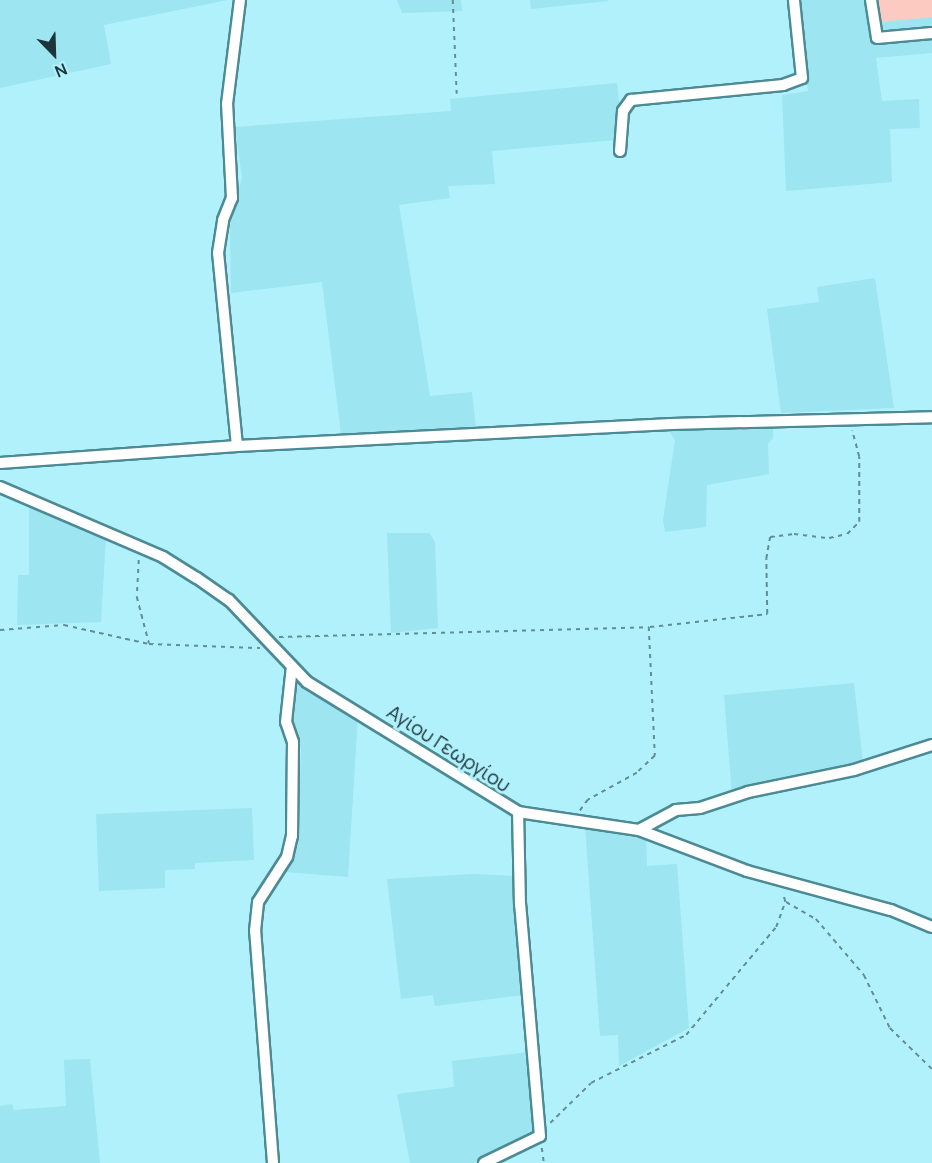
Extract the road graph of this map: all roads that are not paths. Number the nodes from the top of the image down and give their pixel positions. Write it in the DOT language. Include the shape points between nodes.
graph roads {
  1 [pos="240,0"];
  2 [pos="794,0"];
  3 [pos="871,0"];
  4 [pos="932,33"];
  5 [pos="620,151"];
  6 [pos="932,417"];
  7 [pos="237,446"];
  8 [pos="0,463"];
  9 [pos="0,487"];
  10 [pos="292,666"];
  11 [pos="932,745"];
  12 [pos="518,812"];
  13 [pos="639,830"];
  14 [pos="932,927"];
  15 [pos="273,1163"];
  16 [pos="484,1163"];
  1 -- 7 [label="street" via="226,113 232,198 223,220 219,253"];
  2 -- 5 [label="street" via="802,78 783,85 631,99 623,111"];
  3 -- 4 [label="street" via="877,38"];
  6 -- 7 [label="street"];
  7 -- 8 [label="street"];
  9 -- 10 [label="street, Αγίου Γεωργίου" via="141,548 229,600"];
  10 -- 12 [label="street, Αγίου Γεωργίου" via="307,682"];
  10 -- 15 [label="street" via="286,722 293,742 292,836 287,856 258,902 255,931"];
  11 -- 13 [label="street" via="854,770 748,792 700,808 676,810"];
  12 -- 13 [label="street, Αγίου Γεωργίου"];
  12 -- 16 [label="street" via="521,916 540,1136"];
  13 -- 14 [label="street, Αγίου Γεωργίου" via="780,880 891,910"];
}
